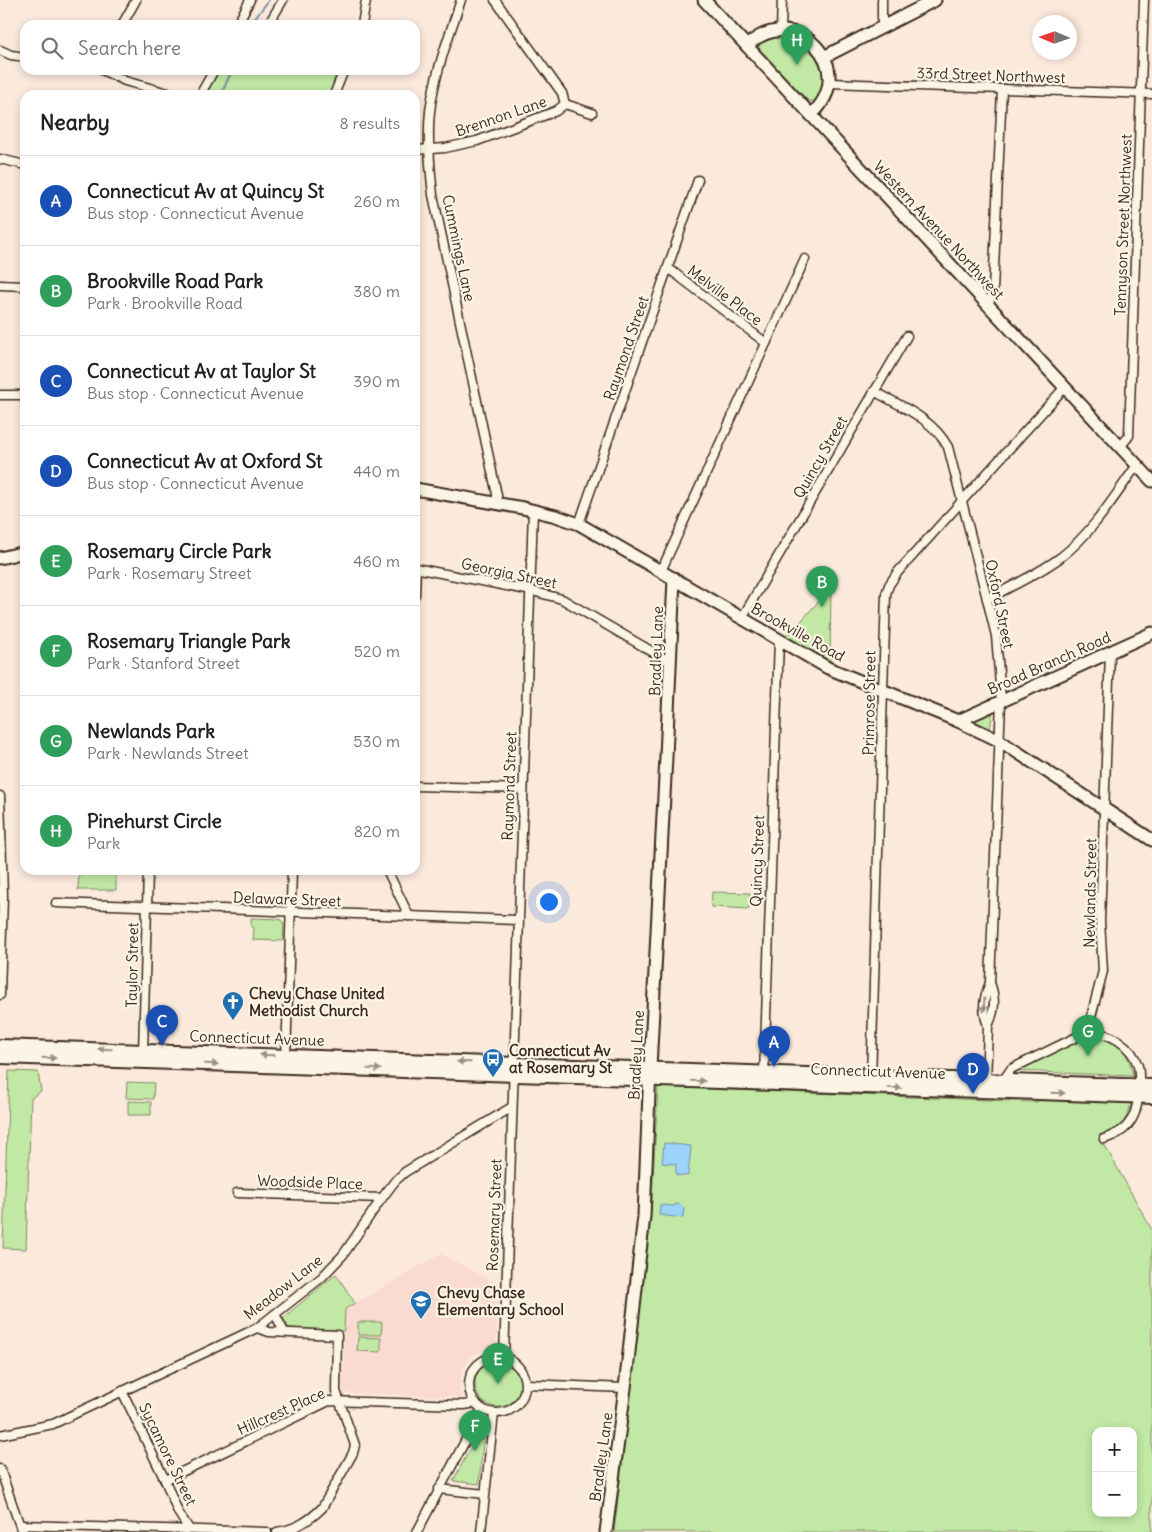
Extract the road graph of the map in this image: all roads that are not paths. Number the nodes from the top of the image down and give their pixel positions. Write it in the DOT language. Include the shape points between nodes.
graph roads {
  1 [pos="136,0"];
  2 [pos="250,0"];
  3 [pos="283,0"];
  4 [pos="366,0"];
  5 [pos="461,0"];
  6 [pos="495,0"];
  7 [pos="704,0"];
  8 [pos="782,0"];
  9 [pos="882,0"];
  10 [pos="934,0"];
  11 [pos="1144,0"];
  12 [pos="125,20"];
  13 [pos="240,20"];
  14 [pos="271,20"];
  15 [pos="363,20"];
  16 [pos="882,27"];
  17 [pos="780,30"];
  18 [pos="747,46"];
  19 [pos="0,50"];
  20 [pos="20,56"];
  21 [pos="824,57"];
  22 [pos="112,75"];
  23 [pos="211,75"];
  24 [pos="342,75"];
  25 [pos="830,83"];
  26 [pos="1002,89"];
  27 [pos="157,90"];
  28 [pos="203,90"];
  29 [pos="336,90"];
  30 [pos="1141,94"];
  31 [pos="1152,94"];
  32 [pos="566,104"];
  33 [pos="592,113"];
  34 [pos="811,115"];
  35 [pos="420,150"];
  36 [pos="429,150"];
  37 [pos="0,159"];
  38 [pos="20,165"];
  39 [pos="698,180"];
  40 [pos="805,259"];
  41 [pos="668,268"];
  42 [pos="0,285"];
  43 [pos="20,286"];
  44 [pos="988,306"];
  45 [pos="907,336"];
  46 [pos="766,343"];
  47 [pos="1065,387"];
  48 [pos="874,391"];
  49 [pos="0,395"];
  50 [pos="20,395"];
  51 [pos="1120,447"];
  52 [pos="1137,465"];
  53 [pos="1152,481"];
  54 [pos="420,490"];
  55 [pos="962,502"];
  56 [pos="497,503"];
  57 [pos="533,510"];
  58 [pos="579,524"];
  59 [pos="20,553"];
  60 [pos="0,558"];
  61 [pos="420,569"];
  62 [pos="661,571"];
  63 [pos="674,578"];
  64 [pos="529,590"];
  65 [pos="988,599"];
  66 [pos="742,618"];
  67 [pos="1152,633"];
  68 [pos="778,640"];
  69 [pos="1110,653"];
  70 [pos="670,662"];
  71 [pos="883,692"];
  72 [pos="1002,701"];
  73 [pos="958,721"];
  74 [pos="1000,742"];
  75 [pos="420,786"];
  76 [pos="523,789"];
  77 [pos="0,796"];
  78 [pos="1105,809"];
  79 [pos="1152,840"];
  80 [pos="148,875"];
  81 [pos="292,875"];
  82 [pos="389,875"];
  83 [pos="1,896"];
  84 [pos="56,903"];
  85 [pos="147,908"];
  86 [pos="290,912"];
  87 [pos="409,916"];
  88 [pos="518,920"];
  89 [pos="0,995"];
  90 [pos="1088,1032"];
  91 [pos="0,1046"];
  92 [pos="143,1056"];
  93 [pos="0,1057"];
  94 [pos="286,1061"];
  95 [pos="513,1069"];
  96 [pos="649,1074"];
  97 [pos="764,1078"];
  98 [pos="871,1081"];
  99 [pos="1003,1081"];
  100 [pos="986,1085"];
  101 [pos="1152,1086"];
  102 [pos="1139,1090"];
  103 [pos="1152,1097"];
  104 [pos="512,1107"];
  105 [pos="1104,1139"];
  106 [pos="237,1193"];
  107 [pos="382,1198"];
  108 [pos="276,1314"];
  109 [pos="257,1328"];
  110 [pos="284,1332"];
  111 [pos="504,1356"];
  112 [pos="526,1384"];
  113 [pos="625,1388"];
  114 [pos="122,1391"];
  115 [pos="338,1402"];
  116 [pos="479,1406"];
  117 [pos="494,1413"];
  118 [pos="0,1435"];
  119 [pos="0,1469"];
  120 [pos="165,1480"];
  121 [pos="439,1489"];
  122 [pos="485,1494"];
  123 [pos="178,1512"];
  124 [pos="21,1528"];
  125 [pos="171,1528"];
  126 [pos="189,1529"];
  127 [pos="267,1532"];
  128 [pos="277,1532"];
  129 [pos="417,1532"];
  130 [pos="481,1532"];
  131 [pos="606,1532"];
  1 -- 12 [label="street"];
  2 -- 13 [label="street"];
  3 -- 14 [label="street"];
  4 -- 15 [label="street"];
  5 -- 36 [label="street, Cummings Lane" via="437,76 430,112"];
  6 -- 32 [label="street" via="562,93"];
  7 -- 18 [label="street, Western Avenue Northwest"];
  8 -- 17 [label="street"];
  9 -- 16 [label="street"];
  10 -- 16 [label="street"];
  11 -- 30 [label="street, Tennyson Street Northwest"];
  16 -- 21 [label="street"];
  17 -- 18 [label="street" via="763,33"];
  17 -- 21 [label="street" via="805,38"];
  18 -- 34 [label="street, Western Avenue Northwest"];
  19 -- 20 [label="street"];
  21 -- 25 [label="street"];
  22 -- 27 [label="street"];
  23 -- 28 [label="street"];
  24 -- 29 [label="street"];
  25 -- 26 [label="street, 33rd Street Northwest"];
  25 -- 34 [label="street" via="822,103"];
  26 -- 30 [label="street, 33rd Street Northwest"];
  26 -- 44 [label="street" via="993,291"];
  30 -- 31 [label="street, 33rd Street Northwest"];
  30 -- 51 [label="street, Tennyson Street Northwest" via="1129,436"];
  32 -- 33 [label="street, Brennon Lane"];
  32 -- 36 [label="street, Brennon Lane" via="556,112 477,141"];
  34 -- 44 [label="street, Western Avenue Northwest"];
  35 -- 36 [label="street, Brennon Lane"];
  36 -- 56 [label="street, Cummings Lane" via="433,195"];
  37 -- 38 [label="street"];
  39 -- 41 [label="street, Raymond Street"];
  40 -- 46 [label="street"];
  41 -- 46 [label="street, Melville Place"];
  41 -- 58 [label="street, Raymond Street"];
  42 -- 43 [label="street"];
  44 -- 47 [label="street, Western Avenue Northwest"];
  45 -- 48 [label="street, Quincy Street"];
  46 -- 62 [label="street"];
  47 -- 51 [label="street, Western Avenue Northwest"];
  47 -- 55 [label="street, Primrose Street"];
  48 -- 55 [label="street, Oxford Street" via="925,420 939,432 948,447"];
  48 -- 66 [label="street, Quincy Street"];
  49 -- 50 [label="street"];
  51 -- 52 [label="street, Western Avenue Northwest"];
  52 -- 53 [label="street, Western Avenue Northwest"];
  52 -- 65 [label="street" via="1100,518 1074,545 1044,569"];
  54 -- 56 [label="street, Brookville Road"];
  55 -- 65 [label="street, Oxford Street"];
  55 -- 71 [label="street, Primrose Street" via="889,585 884,603"];
  56 -- 57 [label="street, Brookville Road"];
  57 -- 58 [label="street, Brookville Road"];
  57 -- 64 [label="street, Raymond Street"];
  58 -- 62 [label="street, Brookville Road"];
  59 -- 60 [label="street"];
  61 -- 64 [label="street, Georgia Street"];
  62 -- 63 [label="street, Brookville Road"];
  63 -- 66 [label="street, Brookville Road"];
  63 -- 70 [label="street, Bradley Lane"];
  64 -- 70 [label="street, Georgia Street" via="562,598"];
  64 -- 76 [label="street, Raymond Street"];
  65 -- 72 [label="street, Oxford Street"];
  66 -- 68 [label="street, Brookville Road"];
  67 -- 69 [label="street, Broad Branch Road"];
  68 -- 71 [label="street, Brookville Road" via="828,668"];
  68 -- 97 [label="street, Quincy Street"];
  69 -- 72 [label="street, Broad Branch Road"];
  69 -- 78 [label="street, Newlands Street"];
  70 -- 96 [label="street, Bradley Lane"];
  71 -- 73 [label="street, Brookville Road"];
  71 -- 98 [label="street, Primrose Street"];
  72 -- 73 [label="street, Broad Branch Road"];
  72 -- 74 [label="street, Oxford Street"];
  73 -- 74 [label="street, Brookville Road"];
  74 -- 78 [label="street, Brookville Road"];
  74 -- 100 [label="street, Oxford Street" via="990,983 983,1009 988,1026"];
  75 -- 76 [label="street"];
  76 -- 88 [label="street, Raymond Street"];
  77 -- 83 [label="street"];
  78 -- 79 [label="street, Brookville Road"];
  78 -- 90 [label="street, Newlands Street" via="1100,921 1103,971"];
  80 -- 85 [label="street, Taylor Street"];
  81 -- 86 [label="street"];
  82 -- 87 [label="street"];
  83 -- 89 [label="street"];
  84 -- 85 [label="street, Delaware Street"];
  85 -- 86 [label="street, Delaware Street"];
  85 -- 92 [label="street, Taylor Street"];
  86 -- 87 [label="street, Delaware Street"];
  86 -- 94 [label="street"];
  87 -- 88 [label="street, Delaware Street"];
  88 -- 95 [label="street, Raymond Street"];
  90 -- 99 [label="street" via="1016,1066"];
  90 -- 102 [label="street" via="1107,1035 1128,1049 1138,1067"];
  92 -- 91 [label="main road, Connecticut Avenue, one-way"];
  93 -- 92 [label="main road, Connecticut Avenue, one-way"];
  92 -- 94 [label="main road, Connecticut Avenue"];
  94 -- 95 [label="main road, Connecticut Avenue"];
  95 -- 96 [label="main road, Connecticut Avenue"];
  95 -- 104 [label="street, Rosemary Street"];
  96 -- 97 [label="main road, Connecticut Avenue"];
  96 -- 113 [label="street, Bradley Lane" via="644,1216"];
  97 -- 98 [label="main road, Connecticut Avenue"];
  98 -- 100 [label="main road, Connecticut Avenue"];
  99 -- 100 [label="main road, Connecticut Avenue"];
  99 -- 102 [label="main road, Connecticut Avenue"];
  100 -- 102 [label="main road, Connecticut Avenue, one-way"];
  101 -- 102 [label="main road, Connecticut Avenue"];
  102 -- 103 [label="main road, Connecticut Avenue"];
  102 -- 105 [label="street" via="1135,1113 1128,1125"];
  104 -- 107 [label="street, Meadow Lane" via="411,1167"];
  104 -- 111 [label="street, Rosemary Street"];
  106 -- 107 [label="street, Woodside Place"];
  107 -- 108 [label="street, Meadow Lane" via="343,1254 321,1278"];
  108 -- 109 [label="street, Meadow Lane"];
  108 -- 110 [label="street"];
  109 -- 110 [label="street"];
  109 -- 114 [label="street, Meadow Lane"];
  110 -- 115 [label="street" via="337,1336"];
  111 -- 112 [label="street" via="520,1367"];
  111 -- 116 [label="street" via="486,1358 473,1370 469,1387"];
  112 -- 113 [label="street"];
  112 -- 117 [label="street" via="520,1402 513,1409"];
  113 -- 131 [label="street, Bradley Lane"];
  114 -- 118 [label="street, Meadow Lane" via="53,1424"];
  114 -- 120 [label="street, Sycamore Street"];
  115 -- 116 [label="street, Hillcrest Place"];
  115 -- 120 [label="street, Hillcrest Place" via="329,1402"];
  115 -- 128 [label="street" via="354,1438 353,1453 315,1516 297,1527"];
  116 -- 117 [label="street"];
  116 -- 121 [label="street"];
  117 -- 122 [label="street"];
  119 -- 124 [label="street"];
  120 -- 123 [label="street, Sycamore Street"];
  121 -- 122 [label="street"];
  121 -- 129 [label="street"];
  122 -- 130 [label="street"];
  123 -- 125 [label="street"];
  123 -- 126 [label="street, Sycamore Street"];
  124 -- 125 [label="street"];
  125 -- 126 [label="street"];
  126 -- 127 [label="street"];
}
